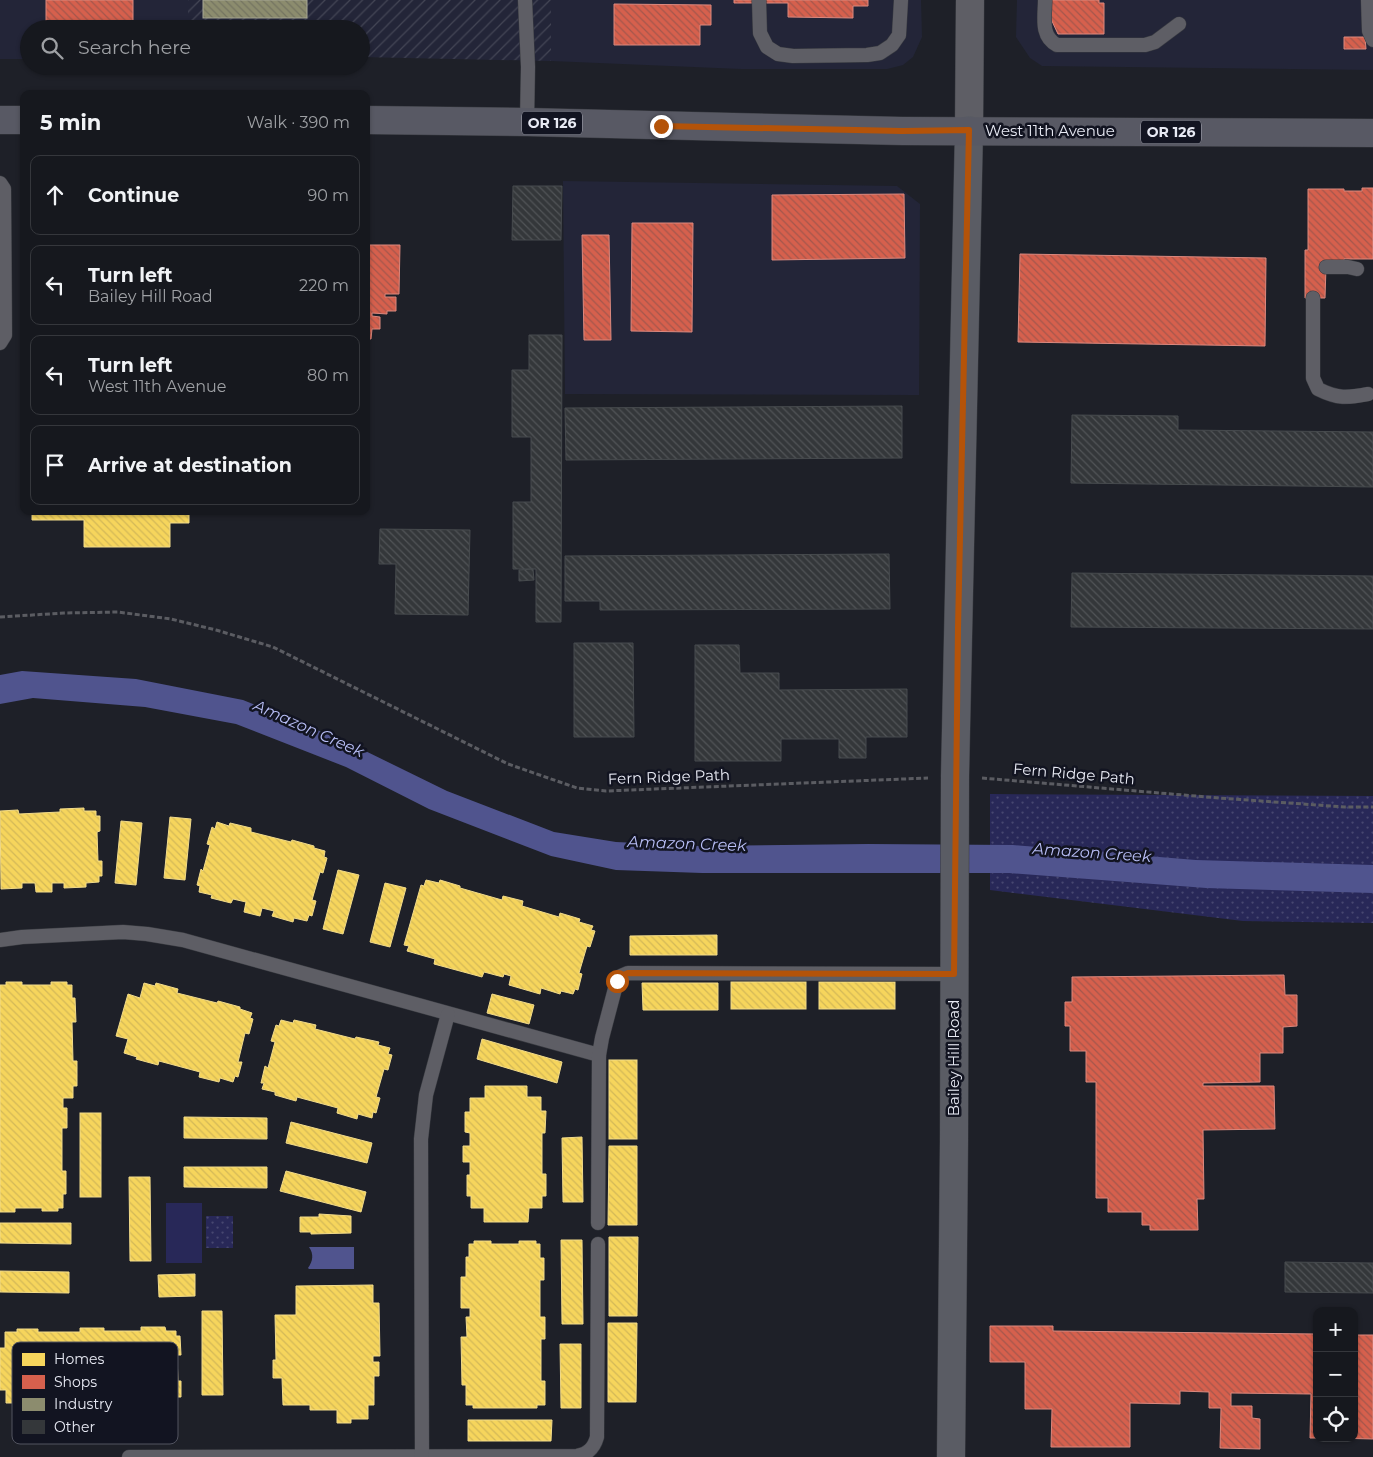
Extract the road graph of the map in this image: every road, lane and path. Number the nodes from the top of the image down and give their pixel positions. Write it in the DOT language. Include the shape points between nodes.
graph roads {
  1 [pos="525,0"];
  2 [pos="759,0"];
  3 [pos="901,0"];
  4 [pos="970,0"];
  5 [pos="1045,0"];
  6 [pos="1368,0"];
  7 [pos="1179,24"];
  8 [pos="1373,40"];
  9 [pos="0,120"];
  10 [pos="20,120"];
  11 [pos="370,120"];
  12 [pos="527,122"];
  13 [pos="969,130"];
  14 [pos="1373,133"];
  15 [pos="0,183"];
  16 [pos="1326,267"];
  17 [pos="1356,268"];
  18 [pos="1313,298"];
  19 [pos="0,343"];
  20 [pos="1368,394"];
  21 [pos="0,617"];
  22 [pos="955,783"];
  23 [pos="1373,807"];
  24 [pos="0,940"];
  25 [pos="954,974"];
  26 [pos="448,1014"];
  27 [pos="599,1055"];
  28 [pos="598,1223"];
  29 [pos="598,1244"];
  30 [pos="129,1457"];
  31 [pos="422,1457"];
  32 [pos="951,1457"];
  1 -- 12 [label="lane"];
  2 -- 3 [label="lane" via="760,33 766,47 778,54 792,56 880,53 899,35"];
  4 -- 13 [label="street, Bailey Hill Road"];
  5 -- 7 [label="lane" via="1045,32 1050,41 1057,44 1145,44 1155,42"];
  6 -- 8 [label="lane" via="1369,31"];
  9 -- 10 [label="main road"];
  11 -- 12 [label="main road, West 11th Avenue / OR 126"];
  12 -- 13 [label="main road, West 11th Avenue / OR 126"];
  13 -- 14 [label="main road, West 11th Avenue / OR 126"];
  13 -- 22 [label="main road, Bailey Hill Road"];
  15 -- 19 [label="lane" via="4,189 5,335"];
  16 -- 17 [label="lane"];
  18 -- 20 [label="lane" via="1313,378 1318,389 1332,396"];
  21 -- 22 [label="path, Fern Ridge Path" via="118,612 171,619 216,630 273,647 508,764 577,788 606,791"];
  22 -- 23 [label="path, Fern Ridge Path"];
  22 -- 25 [label="main road, Bailey Hill Road"];
  24 -- 26 [label="lane" via="22,936 123,932 162,936"];
  25 -- 27 [label="lane" via="628,973 617,981"];
  25 -- 32 [label="main road, Bailey Hill Road"];
  26 -- 27 [label="lane"];
  26 -- 31 [label="lane" via="426,1095 421,1139"];
  27 -- 28 [label="lane"];
  29 -- 31 [label="lane" via="597,1437 592,1448 577,1456"];
  30 -- 31 [label="lane"];
}
